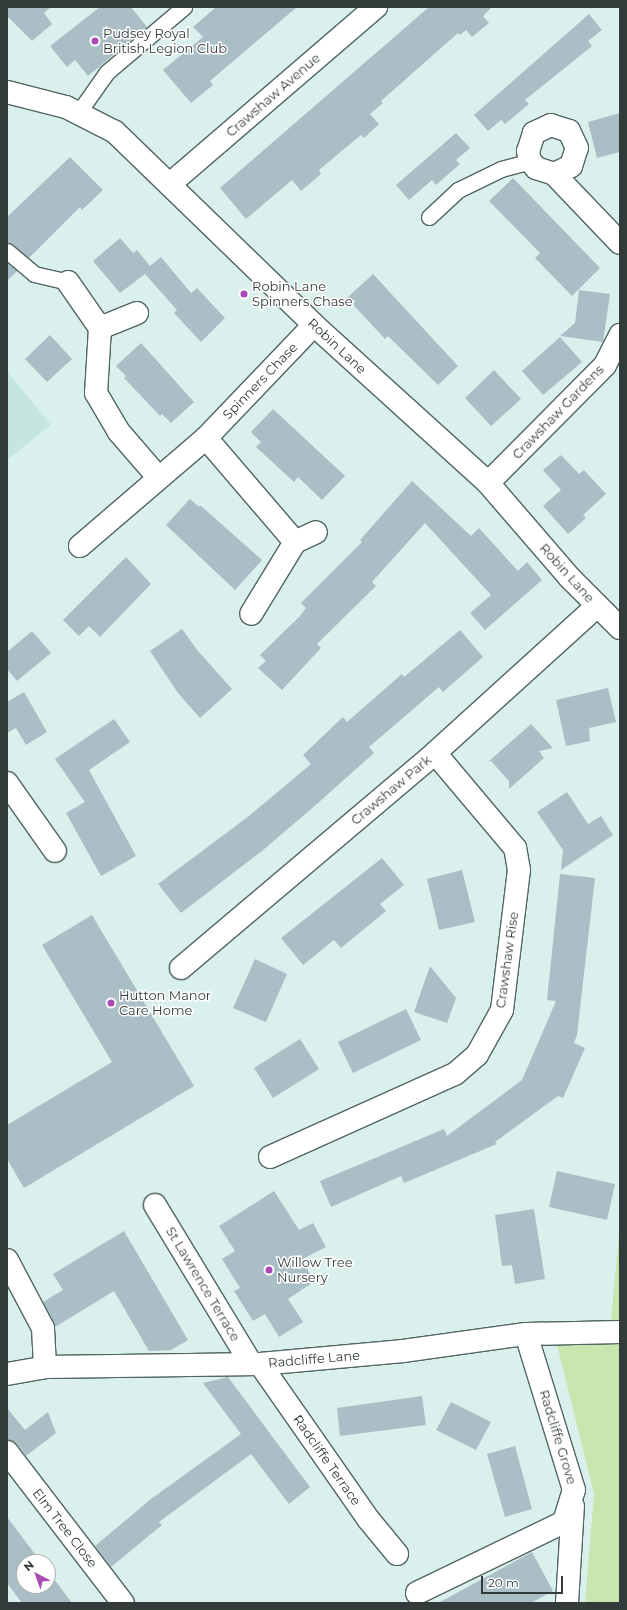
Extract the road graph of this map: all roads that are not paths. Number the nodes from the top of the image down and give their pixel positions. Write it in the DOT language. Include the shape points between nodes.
graph roads {
  1 [pos="184,7"];
  2 [pos="376,7"];
  3 [pos="7,92"];
  4 [pos="78,113"];
  5 [pos="530,161"];
  6 [pos="554,174"];
  7 [pos="170,184"];
  8 [pos="429,217"];
  9 [pos="620,244"];
  10 [pos="7,251"];
  11 [pos="68,282"];
  12 [pos="137,313"];
  13 [pos="314,325"];
  14 [pos="100,328"];
  15 [pos="620,335"];
  16 [pos="206,438"];
  17 [pos="158,477"];
  18 [pos="488,483"];
  19 [pos="316,532"];
  20 [pos="295,542"];
  21 [pos="80,546"];
  22 [pos="597,606"];
  23 [pos="251,614"];
  24 [pos="620,628"];
  25 [pos="435,753"];
  26 [pos="7,783"];
  27 [pos="56,851"];
  28 [pos="180,968"];
  29 [pos="270,1157"];
  30 [pos="155,1205"];
  31 [pos="7,1260"];
  32 [pos="620,1332"];
  33 [pos="526,1334"];
  34 [pos="255,1363"];
  35 [pos="45,1367"];
  36 [pos="7,1374"];
  37 [pos="7,1452"];
  38 [pos="574,1490"];
  39 [pos="397,1554"];
  40 [pos="416,1593"];
  41 [pos="124,1603"];
  42 [pos="567,1603"];
  1 -- 4 [label="lane" via="107,72"];
  2 -- 7 [label="street, Crawshaw Avenue"];
  3 -- 4 [label="street, Robin Lane" via="66,107"];
  4 -- 7 [label="street, Robin Lane" via="115,132"];
  5 -- 6 [label="street" via="545,173"];
  5 -- 6 [label="street" via="528,151 534,133 551,125 569,131 576,143 576,157 564,172"];
  5 -- 8 [label="lane" via="501,169 458,190"];
  6 -- 9 [label="street"];
  7 -- 13 [label="street, Robin Lane"];
  10 -- 11 [label="lane" via="34,274"];
  11 -- 14 [label="street"];
  12 -- 14 [label="street"];
  13 -- 16 [label="street, Spinners Chase"];
  13 -- 18 [label="street, Robin Lane"];
  14 -- 17 [label="street" via="96,393 118,432"];
  15 -- 18 [label="street, Crawshaw Gardens" via="605,365"];
  16 -- 17 [label="street, Spinners Chase"];
  16 -- 20 [label="street"];
  17 -- 21 [label="street, Spinners Chase"];
  18 -- 22 [label="street, Robin Lane"];
  19 -- 20 [label="street"];
  20 -- 23 [label="street"];
  22 -- 24 [label="street, Robin Lane"];
  22 -- 25 [label="street, Crawshaw Park"];
  25 -- 28 [label="street, Crawshaw Park"];
  25 -- 29 [label="street, Crawshaw Rise" via="515,848 519,870 502,1010 477,1055 455,1074"];
  26 -- 27 [label="street"];
  30 -- 34 [label="street, St Lawrence Terrace"];
  31 -- 35 [label="street" via="43,1328"];
  32 -- 33 [label="street, Radcliffe Lane"];
  33 -- 34 [label="street, Radcliffe Lane" via="404,1351"];
  33 -- 38 [label="street, Radcliffe Grove"];
  34 -- 35 [label="street, Radcliffe Lane"];
  34 -- 39 [label="street, Radcliffe Terrace" via="369,1520"];
  35 -- 36 [label="street, Radcliffe Lane"];
  37 -- 41 [label="street, Elm Tree Close"];
  38 -- 40 [label="street, Radcliffe Grove" via="564,1522"];
  38 -- 42 [label="street"];
}
